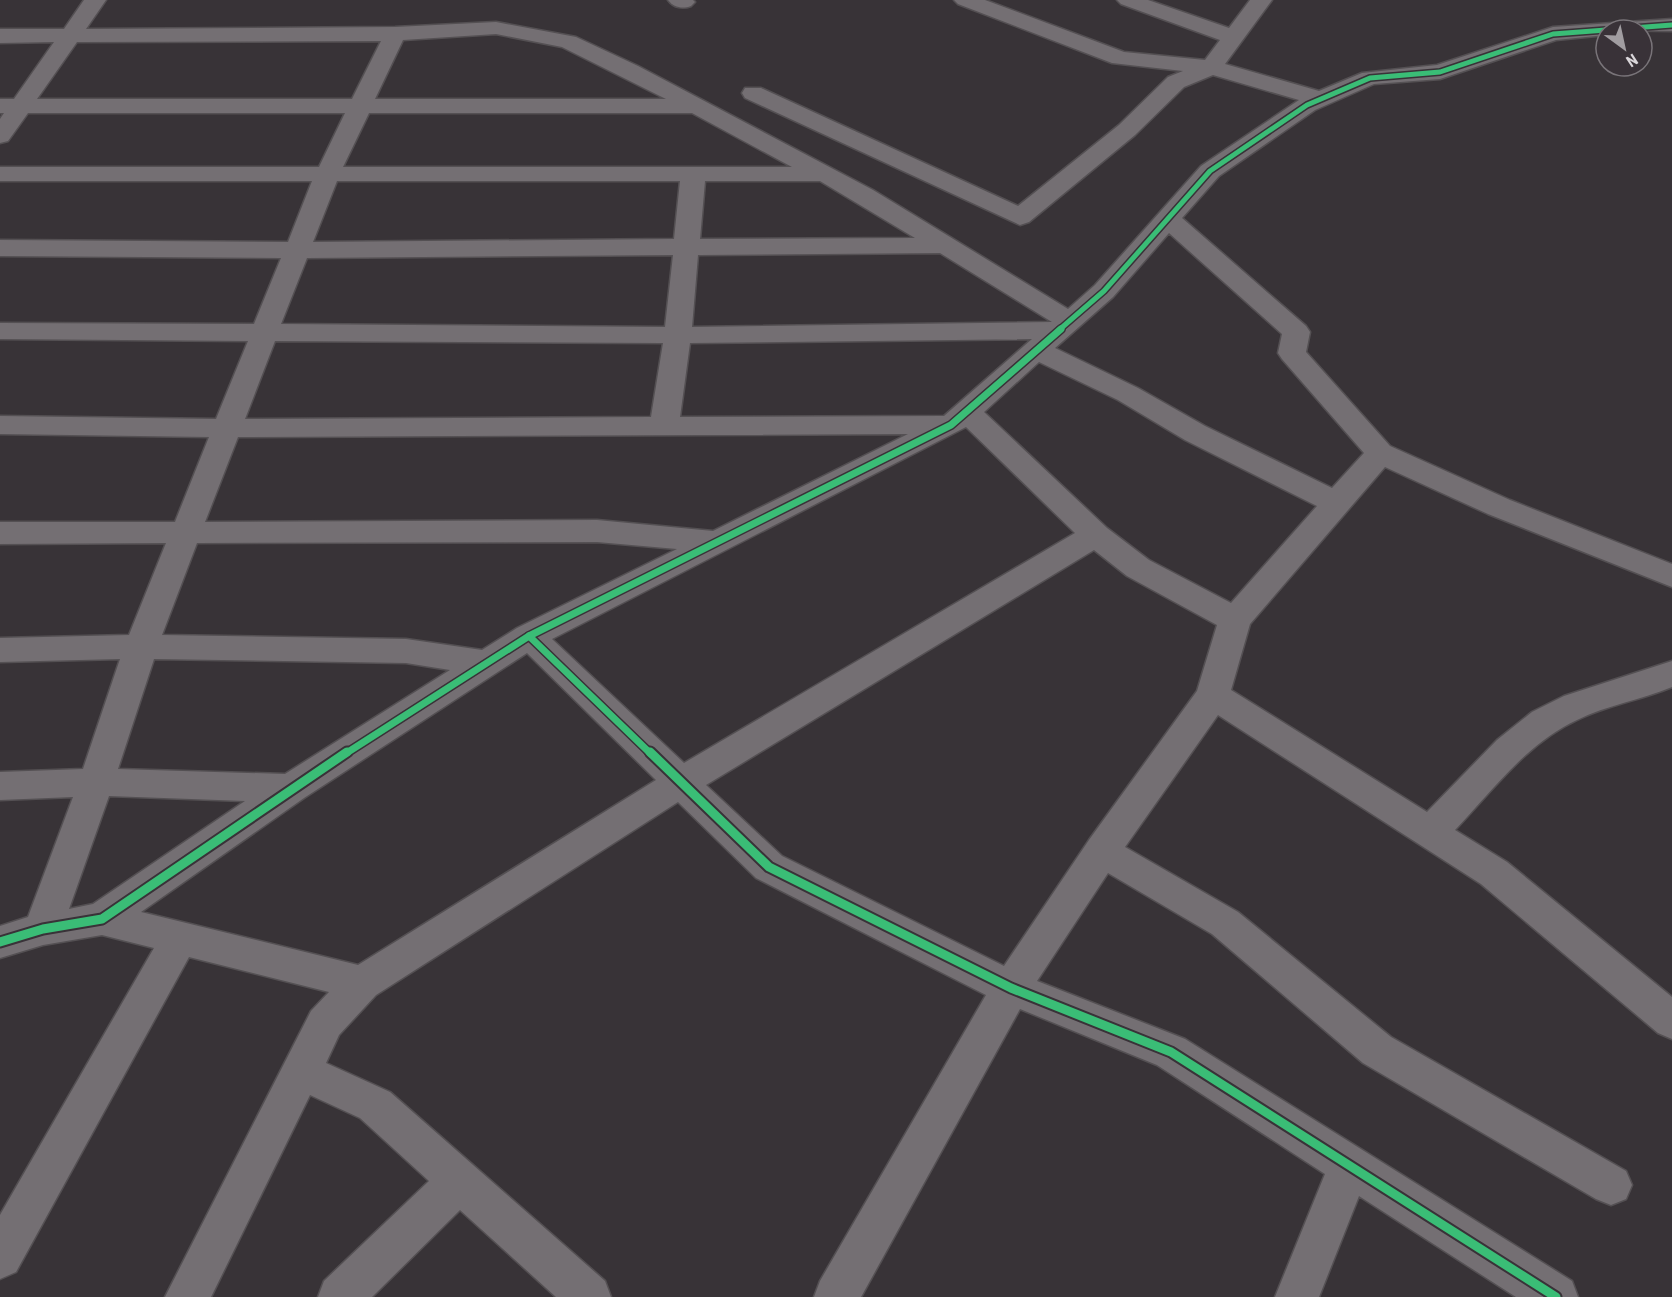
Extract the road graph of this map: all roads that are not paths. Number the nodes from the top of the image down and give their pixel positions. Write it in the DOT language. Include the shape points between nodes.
graph roads {
  1 [pos="95,0"];
  2 [pos="965,0"];
  3 [pos="1128,0"];
  4 [pos="1261,0"];
  5 [pos="1672,25"];
  6 [pos="395,34"];
  7 [pos="0,36"];
  8 [pos="71,36"];
  9 [pos="1234,37"];
  10 [pos="1211,67"];
  11 [pos="753,93"];
  12 [pos="1321,99"];
  13 [pos="11,106"];
  14 [pos="693,106"];
  15 [pos="360,107"];
  16 [pos="0,136"];
  17 [pos="328,173"];
  18 [pos="0,174"];
  19 [pos="693,174"];
  20 [pos="825,174"];
  21 [pos="1168,218"];
  22 [pos="947,245"];
  23 [pos="0,248"];
  24 [pos="684,249"];
  25 [pos="297,250"];
  26 [pos="1064,326"];
  27 [pos="0,331"];
  28 [pos="265,331"];
  29 [pos="678,334"];
  30 [pos="1036,351"];
  31 [pos="959,418"];
  32 [pos="0,425"];
  33 [pos="664,426"];
  34 [pos="228,428"];
  35 [pos="1380,453"];
  36 [pos="1337,503"];
  37 [pos="0,533"];
  38 [pos="186,533"];
  39 [pos="1096,535"];
  40 [pos="717,542"];
  41 [pos="1672,576"];
  42 [pos="1235,620"];
  43 [pos="529,636"];
  44 [pos="141,647"];
  45 [pos="0,650"];
  46 [pos="487,663"];
  47 [pos="1672,673"];
  48 [pos="1213,695"];
  49 [pos="96,782"];
  50 [pos="680,783"];
  51 [pos="0,786"];
  52 [pos="291,788"];
  53 [pos="1431,832"];
  54 [pos="1102,851"];
  55 [pos="102,918"];
  56 [pos="43,929"];
  57 [pos="180,938"];
  58 [pos="0,942"];
  59 [pos="362,983"];
  60 [pos="1011,988"];
  61 [pos="1672,1021"];
  62 [pos="301,1071"];
  63 [pos="1349,1167"];
  64 [pos="460,1181"];
  65 [pos="1611,1185"];
  66 [pos="0,1257"];
  67 [pos="582,1295"];
  68 [pos="187,1297"];
  69 [pos="340,1297"];
  70 [pos="836,1297"];
  71 [pos="1297,1297"];
  72 [pos="1556,1297"];
  1 -- 8 [label="street"];
  2 -- 10 [label="street" via="1120,58"];
  3 -- 9 [label="street"];
  4 -- 9 [label="street"];
  5 -- 12 [label="street" via="1553,34 1440,72 1371,78"];
  6 -- 8 [label="street"];
  6 -- 14 [label="street" via="495,28 568,42"];
  6 -- 15 [label="street"];
  7 -- 8 [label="street"];
  8 -- 13 [label="street"];
  9 -- 10 [label="street"];
  10 -- 11 [label="street" via="1176,82 1127,130 1020,217"];
  10 -- 12 [label="street"];
  12 -- 21 [label="street" via="1210,171"];
  13 -- 15 [label="street"];
  13 -- 16 [label="street"];
  14 -- 15 [label="street"];
  14 -- 20 [label="street"];
  15 -- 17 [label="street"];
  17 -- 18 [label="street"];
  17 -- 19 [label="street"];
  17 -- 25 [label="street"];
  19 -- 20 [label="street"];
  19 -- 24 [label="street"];
  20 -- 22 [label="street"];
  21 -- 26 [label="street" via="1104,291"];
  21 -- 35 [label="street" via="1296,332 1293,353"];
  22 -- 24 [label="street"];
  22 -- 26 [label="street"];
  23 -- 25 [label="street"];
  24 -- 25 [label="street"];
  24 -- 29 [label="street"];
  25 -- 28 [label="street"];
  26 -- 29 [label="street"];
  26 -- 30 [label="street"];
  27 -- 28 [label="street"];
  28 -- 29 [label="street"];
  28 -- 34 [label="street"];
  29 -- 33 [label="street"];
  30 -- 31 [label="street"];
  30 -- 36 [label="street" via="1128,394 1194,433"];
  31 -- 33 [label="street"];
  31 -- 39 [label="street"];
  31 -- 40 [label="street"];
  32 -- 34 [label="street"];
  33 -- 34 [label="street"];
  34 -- 38 [label="street"];
  35 -- 36 [label="street"];
  35 -- 41 [label="street" via="1499,507"];
  36 -- 42 [label="street"];
  37 -- 38 [label="street"];
  38 -- 40 [label="street" via="597,531"];
  38 -- 44 [label="street"];
  39 -- 42 [label="street" via="1138,568"];
  39 -- 50 [label="street"];
  40 -- 43 [label="street"];
  42 -- 48 [label="street"];
  43 -- 46 [label="street"];
  43 -- 50 [label="street"];
  44 -- 45 [label="street"];
  44 -- 46 [label="street" via="406,651"];
  44 -- 49 [label="street"];
  46 -- 52 [label="street"];
  47 -- 53 [label="street" via="1563,711 1522,738"];
  48 -- 53 [label="street"];
  48 -- 54 [label="street"];
  49 -- 51 [label="street"];
  49 -- 52 [label="street"];
  49 -- 56 [label="street"];
  50 -- 59 [label="street"];
  50 -- 60 [label="street" via="769,867"];
  52 -- 55 [label="street"];
  53 -- 61 [label="street" via="1494,873"];
  54 -- 60 [label="street"];
  54 -- 65 [label="street" via="1225,923 1377,1050"];
  55 -- 56 [label="street"];
  55 -- 57 [label="street"];
  56 -- 58 [label="street"];
  57 -- 59 [label="street"];
  57 -- 66 [label="street"];
  59 -- 62 [label="street" via="325,1023"];
  60 -- 63 [label="street" via="1171,1052"];
  60 -- 70 [label="street"];
  62 -- 64 [label="street" via="375,1105"];
  62 -- 68 [label="street"];
  63 -- 71 [label="street"];
  63 -- 72 [label="street"];
  64 -- 67 [label="street"];
  64 -- 69 [label="street"];
}
